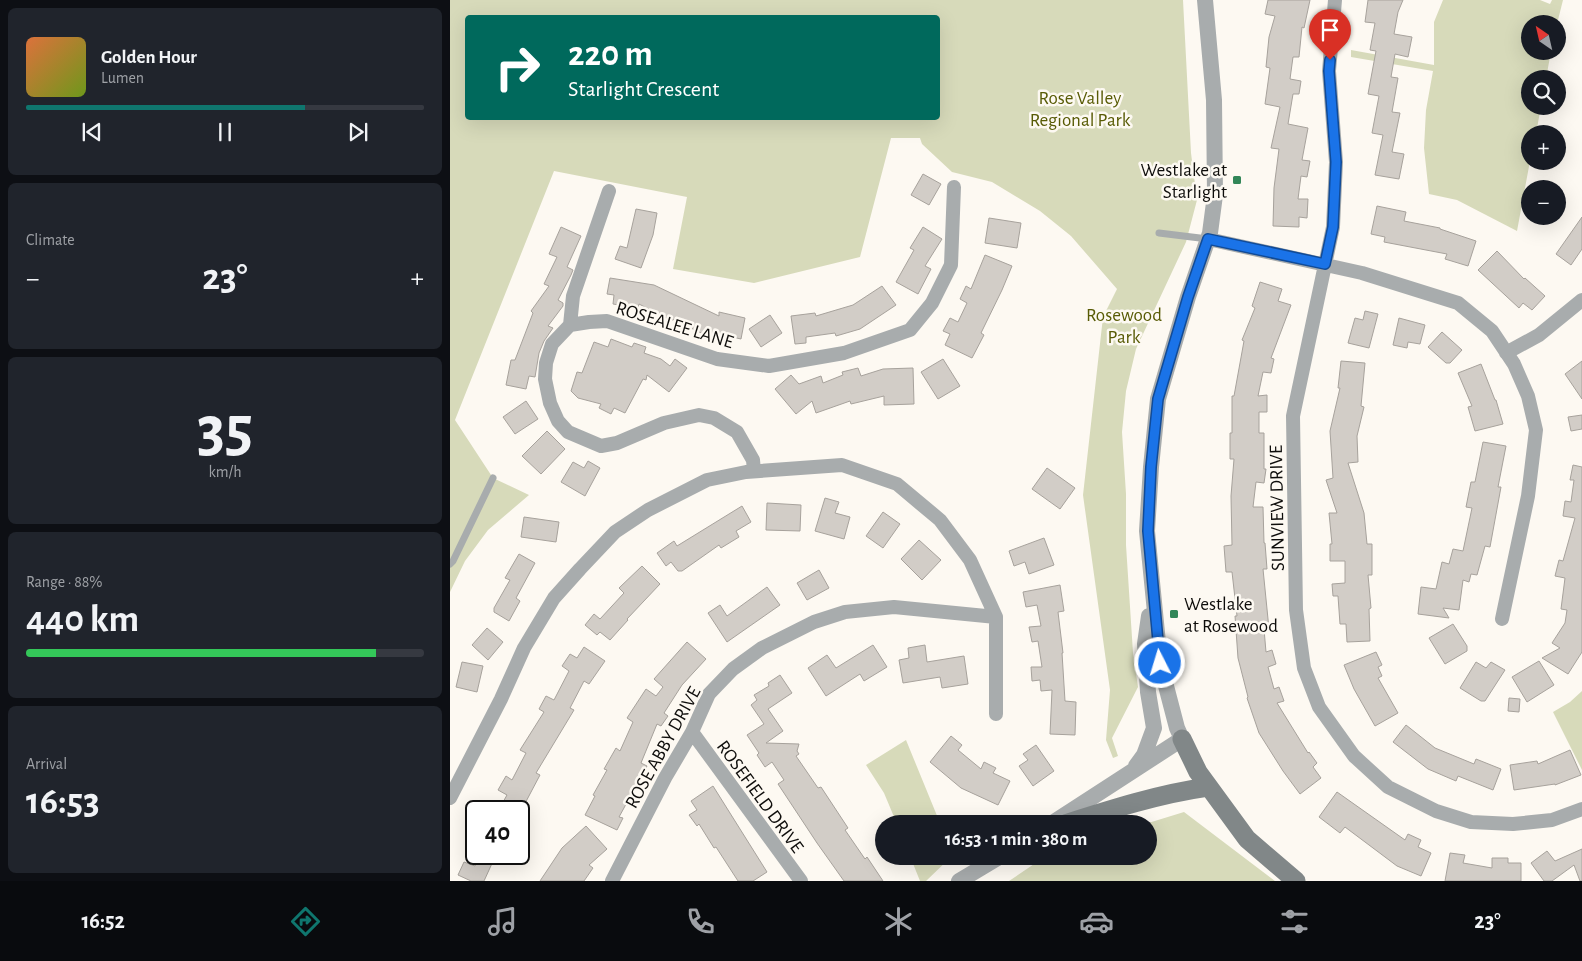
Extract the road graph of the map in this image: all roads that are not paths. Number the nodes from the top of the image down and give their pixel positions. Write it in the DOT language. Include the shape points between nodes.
graph roads {
  1 [pos="1205,0"];
  2 [pos="1335,0"];
  3 [pos="954,187"];
  4 [pos="609,191"];
  5 [pos="1159,233"];
  6 [pos="1208,239"];
  7 [pos="1325,264"];
  8 [pos="1582,300"];
  9 [pos="570,325"];
  10 [pos="1506,353"];
  11 [pos="754,471"];
  12 [pos="493,478"];
  13 [pos="450,564"];
  14 [pos="1153,589"];
  15 [pos="996,617"];
  16 [pos="1502,619"];
  17 [pos="996,714"];
  18 [pos="692,732"];
  19 [pos="1182,739"];
  20 [pos="1130,772"];
  21 [pos="1208,787"];
  22 [pos="450,798"];
  23 [pos="1582,810"];
  24 [pos="1065,815"];
  25 [pos="1092,815"];
  26 [pos="986,865"];
  27 [pos="612,881"];
  28 [pos="801,881"];
  29 [pos="959,881"];
  30 [pos="1296,881"];
  1 -- 6 [label="street" via="1214,100 1215,195"];
  2 -- 7 [label="street, SUNVIEW DRIVE" via="1329,71 1336,162 1333,227"];
  3 -- 9 [label="street, ROSEALEE LANE" via="951,265 932,303 910,330 844,352 769,366 717,359 607,321"];
  4 -- 9 [label="street" via="572,296"];
  5 -- 6 [label="lane"];
  6 -- 7 [label="street"];
  6 -- 14 [label="street" via="1158,399 1148,531"];
  7 -- 10 [label="street" via="1458,303 1492,331"];
  7 -- 23 [label="street, SUNVIEW DRIVE" via="1293,416 1296,610 1304,668 1319,707 1354,756 1388,787 1436,811 1471,822 1513,824 1552,820"];
  8 -- 10 [label="street" via="1539,334"];
  9 -- 11 [label="street" via="552,344 544,379 558,421 568,432 601,446 617,443 664,423 699,415 714,418 737,432 752,460"];
  10 -- 16 [label="street" via="1528,396 1536,430 1528,496"];
  11 -- 15 [label="street" via="842,465 897,484 940,520 970,560"];
  11 -- 22 [label="street" via="707,480 648,510 615,532 580,569 554,598 524,648"];
  12 -- 13 [label="lane"];
  14 -- 19 [label="street" via="1160,663"];
  14 -- 20 [label="street" via="1145,644 1154,728 1144,755"];
  15 -- 17 [label="street"];
  15 -- 18 [label="street, ROSE ABBY DRIVE" via="894,607 845,612 814,622 762,648 733,669 709,694"];
  18 -- 27 [label="street, ROSE ABBY DRIVE"];
  18 -- 28 [label="street, ROSEFIELD DRIVE"];
  19 -- 20 [label="street"];
  19 -- 21 [label="main road"];
  20 -- 24 [label="street"];
  21 -- 25 [label="main road" via="1126,804"];
  21 -- 30 [label="main road" via="1247,839"];
  26 -- 29 [label="street"];
}
